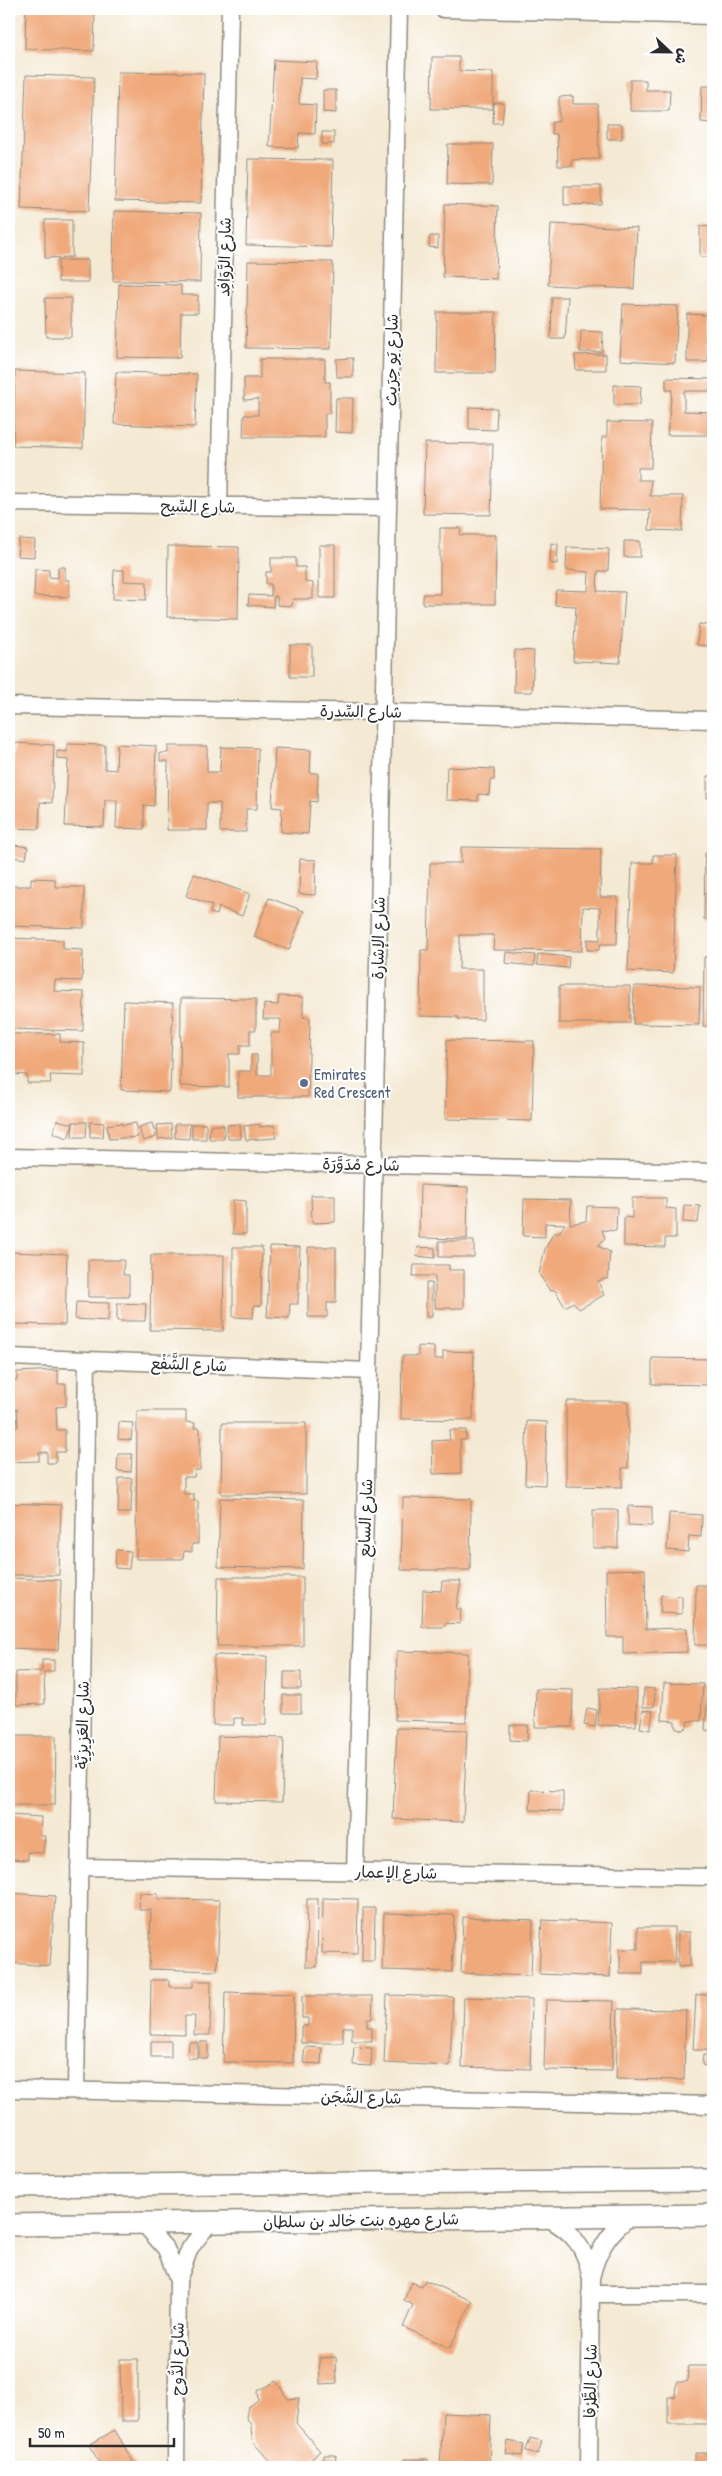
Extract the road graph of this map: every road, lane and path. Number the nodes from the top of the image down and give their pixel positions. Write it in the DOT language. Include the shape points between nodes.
graph roads {
  1 [pos="230,9"];
  2 [pos="399,9"];
  3 [pos="443,9"];
  4 [pos="713,16"];
  5 [pos="9,503"];
  6 [pos="219,506"];
  7 [pos="388,508"];
  8 [pos="9,706"];
  9 [pos="383,712"];
  10 [pos="713,720"];
  11 [pos="9,1157"];
  12 [pos="373,1165"];
  13 [pos="713,1172"];
  14 [pos="9,1357"];
  15 [pos="88,1360"];
  16 [pos="369,1371"];
  17 [pos="79,1867"];
  18 [pos="355,1872"];
  19 [pos="713,1877"];
  20 [pos="9,2089"];
  21 [pos="76,2090"];
  22 [pos="713,2104"];
  23 [pos="713,2180"];
  24 [pos="9,2186"];
  25 [pos="713,2215"];
  26 [pos="631,2216"];
  27 [pos="547,2218"];
  28 [pos="210,2222"];
  29 [pos="143,2223"];
  30 [pos="9,2225"];
  31 [pos="591,2278"];
  32 [pos="178,2280"];
  33 [pos="590,2294"];
  34 [pos="713,2294"];
  35 [pos="176,2467"];
  36 [pos="589,2467"];
  1 -- 6 [label="street, شارع الرَّوَافِد"];
  2 -- 7 [label="street, شارع يَو حِرَيث"];
  3 -- 4 [label="street"];
  5 -- 6 [label="street, شارع السِّيح"];
  6 -- 7 [label="street, شارع السِّيح"];
  7 -- 9 [label="street, شارع يَو حِرَيث"];
  8 -- 9 [label="street, شارع السِّدرة"];
  9 -- 10 [label="street, شارع السِّدرة"];
  9 -- 12 [label="street, شارع الإشارة"];
  11 -- 12 [label="street, شارع مْدَوَّرَة"];
  12 -- 13 [label="street, شارع مْدَوَّرَة"];
  12 -- 16 [label="street, شارع السابع"];
  14 -- 15 [label="street, شارع الشَّفْع"];
  15 -- 16 [label="street, شارع الشَّفْع"];
  15 -- 17 [label="street, شارع العَزِيزِيَّة"];
  16 -- 18 [label="street, شارع السابع"];
  17 -- 18 [label="street, شارع الإعمار"];
  17 -- 21 [label="street, شارع العَزِيزِيَّة"];
  18 -- 19 [label="street, شارع الإعمار"];
  20 -- 21 [label="street, شارع الشَّجَن"];
  21 -- 22 [label="street, شارع الشَّجَن"];
  23 -- 24 [label="street"];
  25 -- 26 [label="street, شارع مهره بنت خالد بن سلطان"];
  26 -- 27 [label="street, شارع مهره بنت خالد بن سلطان"];
  26 -- 31 [label="street, شارع الطَّرْفا" via="619,2225 600,2249"];
  27 -- 28 [label="street, شارع مهره بنت خالد بن سلطان"];
  27 -- 31 [label="street, شارع الطَّرْفا" via="567,2230 582,2248"];
  28 -- 29 [label="street, شارع مهره بنت خالد بن سلطان"];
  28 -- 32 [label="street, شارع الدُّوح" via="190,2248"];
  29 -- 30 [label="street, شارع مهره بنت خالد بن سلطان"];
  29 -- 32 [label="street, شارع الدُّوح" via="166,2248"];
  31 -- 33 [label="street, شارع الطَّرْفا"];
  32 -- 35 [label="street, شارع الدُّوح"];
  33 -- 34 [label="street"];
  33 -- 36 [label="street, شارع الطَّرْفا"];
}
